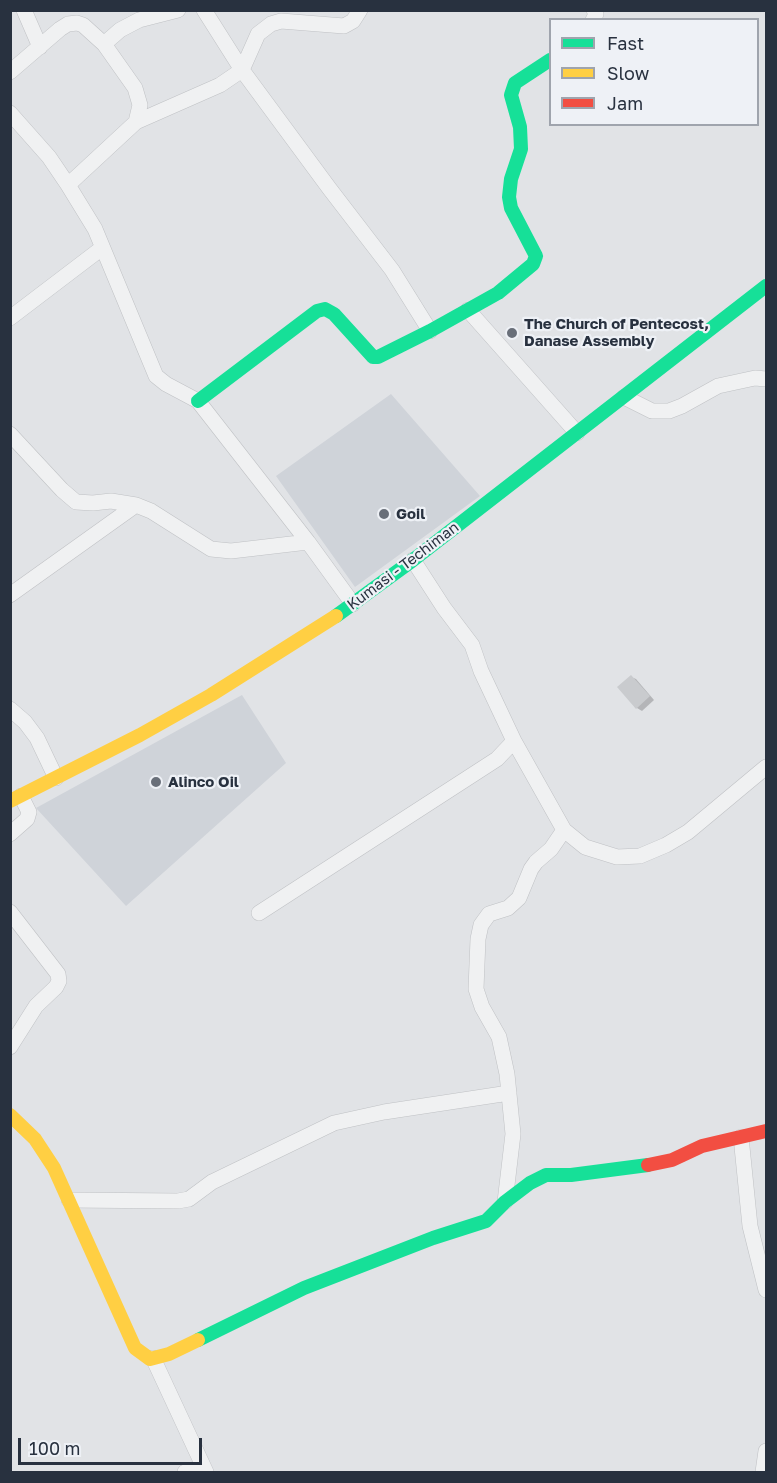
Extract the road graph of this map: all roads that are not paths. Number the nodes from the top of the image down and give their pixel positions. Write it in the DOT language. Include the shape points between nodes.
graph roads {
  1 [pos="24,10"];
  2 [pos="178,10"];
  3 [pos="204,10"];
  4 [pos="360,10"];
  5 [pos="274,17"];
  6 [pos="104,44"];
  7 [pos="40,47"];
  8 [pos="549,61"];
  9 [pos="242,70"];
  10 [pos="10,72"];
  11 [pos="13,122"];
  12 [pos="136,122"];
  13 [pos="68,185"];
  14 [pos="102,248"];
  15 [pos="766,286"];
  16 [pos="468,310"];
  17 [pos="10,318"];
  18 [pos="430,332"];
  19 [pos="766,379"];
  20 [pos="624,397"];
  21 [pos="198,401"];
  22 [pos="577,433"];
  23 [pos="10,434"];
  24 [pos="136,505"];
  25 [pos="308,542"];
  26 [pos="413,560"];
  27 [pos="10,595"];
  28 [pos="353,604"];
  29 [pos="10,709"];
  30 [pos="514,741"];
  31 [pos="766,767"];
  32 [pos="57,778"];
  33 [pos="16,798"];
  34 [pos="564,830"];
  35 [pos="10,834"];
  36 [pos="10,912"];
  37 [pos="259,913"];
  38 [pos="10,1047"];
  39 [pos="509,1093"];
  40 [pos="10,1114"];
  41 [pos="766,1131"];
  42 [pos="741,1137"];
  43 [pos="69,1200"];
  44 [pos="505,1202"];
  45 [pos="766,1290"];
  46 [pos="153,1358"];
  47 [pos="766,1451"];
  48 [pos="205,1470"];
  49 [pos="185,1473"];
  50 [pos="763,1473"];
  1 -- 7 [label="street"];
  2 -- 6 [label="street" via="139,20"];
  3 -- 9 [label="street"];
  4 -- 5 [label="street" via="344,26 281,21"];
  5 -- 9 [label="street" via="258,34"];
  6 -- 7 [label="street" via="77,22 60,29"];
  6 -- 12 [label="street" via="135,88 140,105"];
  7 -- 10 [label="street"];
  8 -- 16 [label="main road" via="515,83 511,95 520,127 521,149 509,196 511,208 536,256 533,264 498,292"];
  9 -- 12 [label="street" via="220,85"];
  9 -- 18 [label="street" via="392,270"];
  11 -- 13 [label="street" via="49,157"];
  12 -- 13 [label="street"];
  13 -- 14 [label="street"];
  14 -- 17 [label="street"];
  14 -- 21 [label="street" via="156,376"];
  15 -- 20 [label="main road, Kumasi - Techiman"];
  16 -- 18 [label="main road"];
  16 -- 22 [label="street"];
  18 -- 21 [label="main road" via="373,357 334,314 325,309 317,311"];
  19 -- 20 [label="street" via="718,386 669,411 652,411"];
  20 -- 22 [label="main road, Kumasi - Techiman"];
  21 -- 25 [label="street"];
  22 -- 26 [label="main road, Kumasi - Techiman"];
  23 -- 24 [label="street" via="76,502"];
  24 -- 25 [label="street" via="211,549 231,551"];
  24 -- 27 [label="street"];
  25 -- 28 [label="street"];
  26 -- 28 [label="main road, Kumasi - Techiman"];
  26 -- 30 [label="street" via="472,645"];
  28 -- 32 [label="main road, Kumasi - Techiman" via="221,690"];
  29 -- 32 [label="street" via="37,738"];
  30 -- 34 [label="street"];
  30 -- 37 [label="street" via="497,759"];
  31 -- 34 [label="street" via="688,832 640,856 617,857 585,847"];
  32 -- 33 [label="main road, Kumasi - Techiman"];
  33 -- 35 [label="street" via="29,812 27,819"];
  34 -- 39 [label="street" via="531,869 519,898 508,908 489,914 478,939 476,988 499,1037"];
  36 -- 38 [label="street" via="58,974 56,987 36,1005"];
  39 -- 43 [label="street" via="334,1123 212,1182 189,1199"];
  39 -- 44 [label="street" via="513,1134"];
  40 -- 43 [label="main road" via="35,1139"];
  41 -- 42 [label="main road"];
  42 -- 44 [label="main road" via="645,1166 546,1175"];
  42 -- 45 [label="street" via="750,1227"];
  43 -- 46 [label="main road" via="135,1348"];
  44 -- 46 [label="main road" via="486,1221 314,1284 170,1354"];
  46 -- 48 [label="street"];
  47 -- 50 [label="street"];
  48 -- 49 [label="street"];
}
